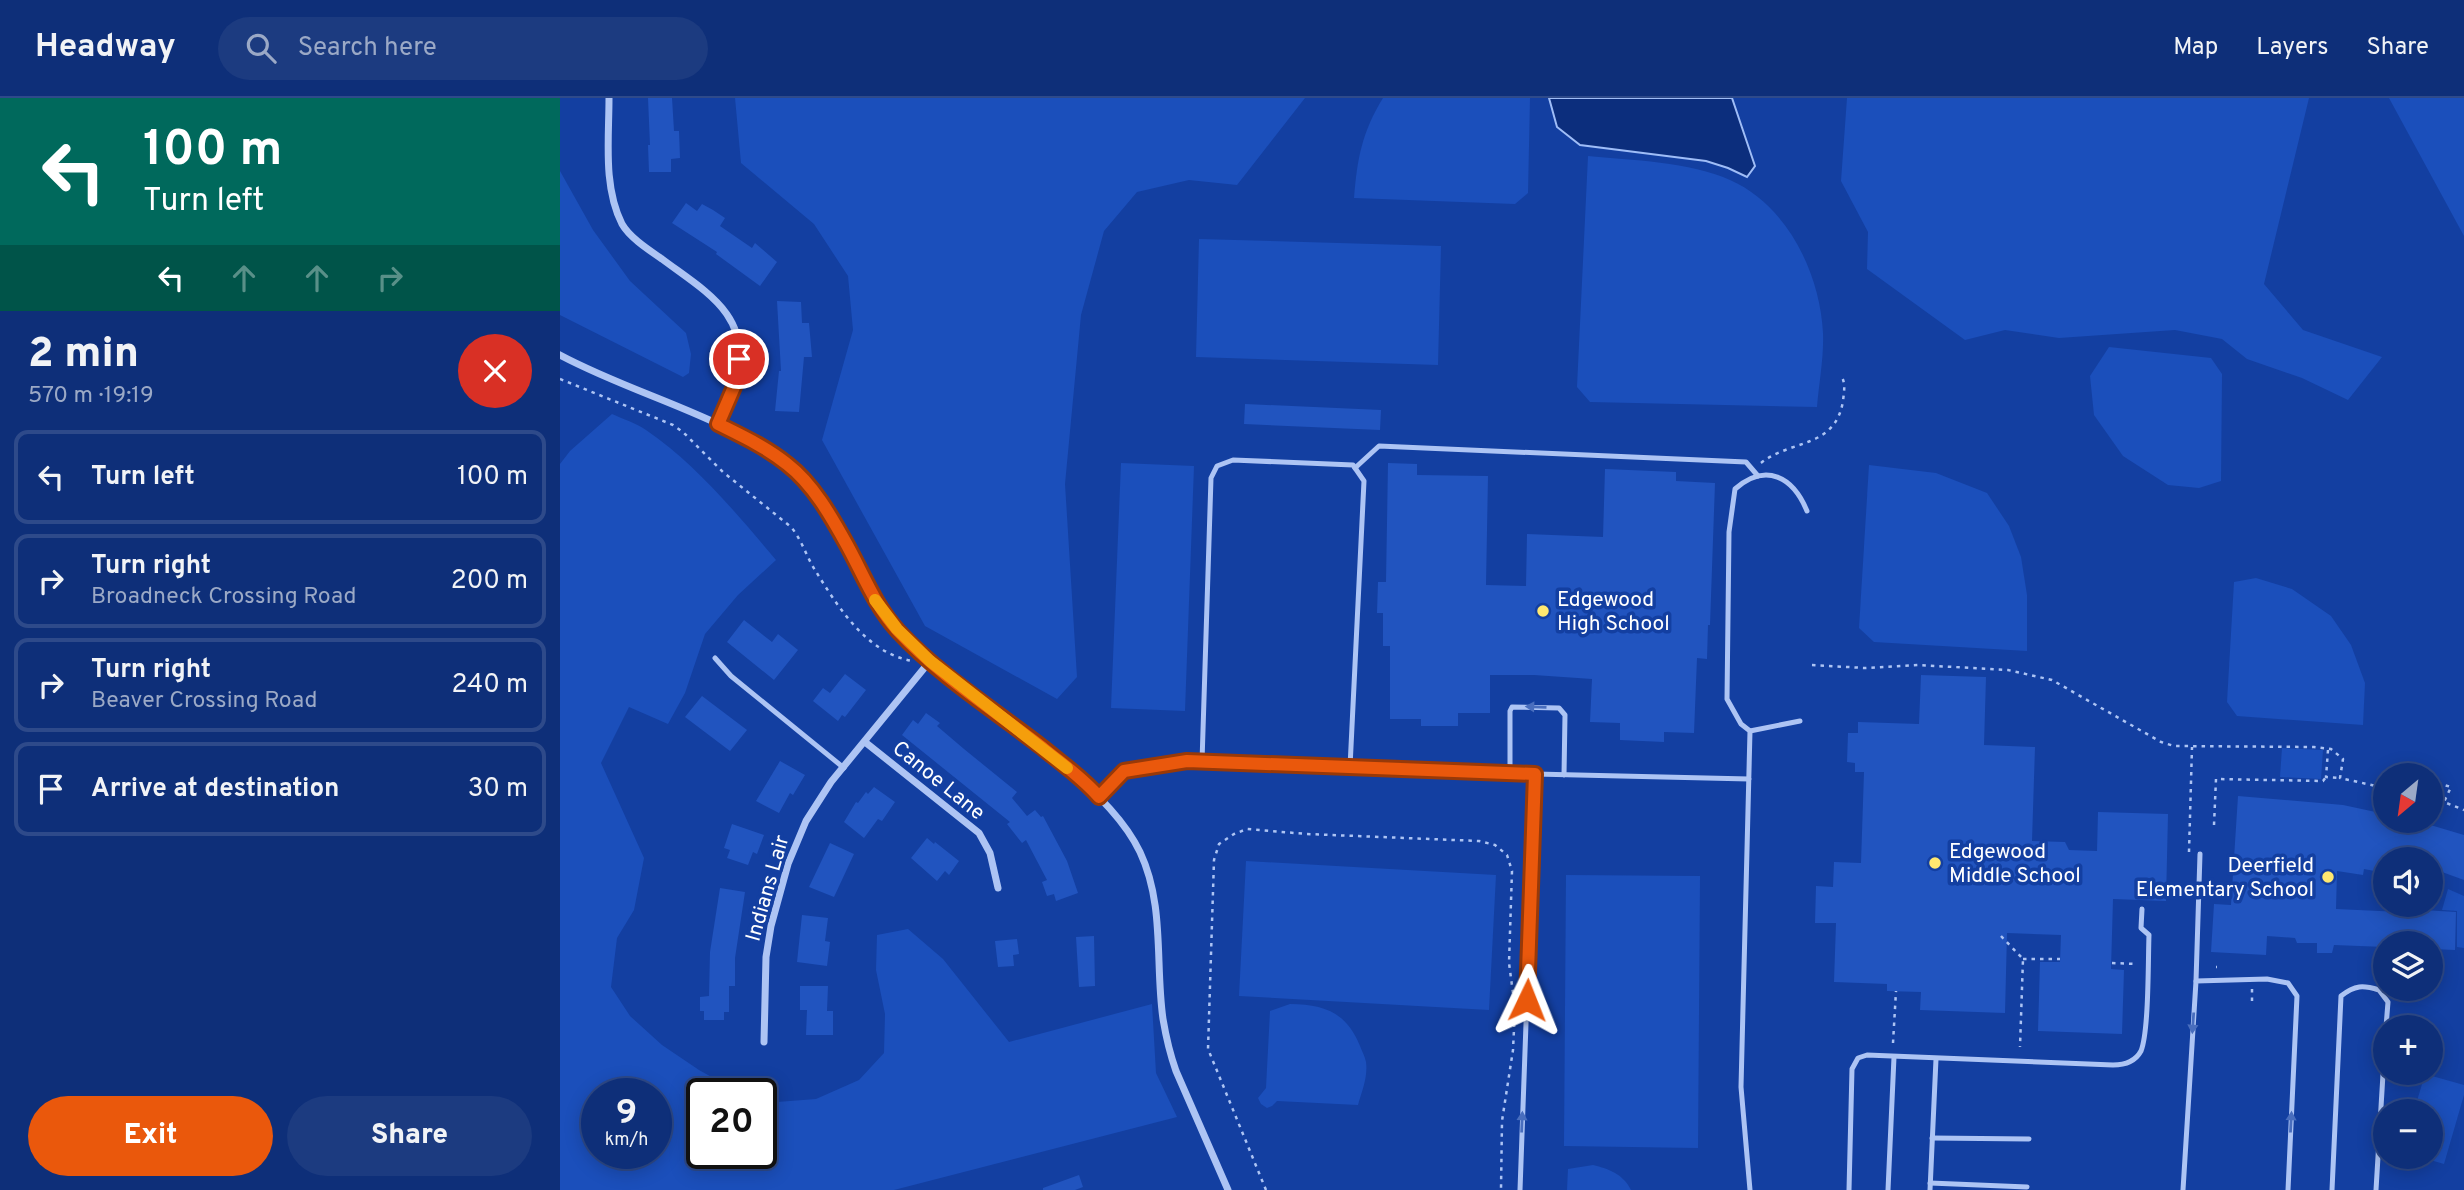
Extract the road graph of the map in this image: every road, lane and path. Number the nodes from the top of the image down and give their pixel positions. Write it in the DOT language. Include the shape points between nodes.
graph roads {
  1 [pos="609,98"];
  2 [pos="560,355"];
  3 [pos="1841,375"];
  4 [pos="560,379"];
  5 [pos="718,424"];
  6 [pos="1355,468"];
  7 [pos="1752,469"];
  8 [pos="1758,476"];
  9 [pos="1807,511"];
  10 [pos="715,658"];
  11 [pos="930,661"];
  12 [pos="1812,665"];
  13 [pos="1800,721"];
  14 [pos="1749,731"];
  15 [pos="865,742"];
  16 [pos="2192,747"];
  17 [pos="2328,749"];
  18 [pos="1202,762"];
  19 [pos="1350,767"];
  20 [pos="844,768"];
  21 [pos="1510,772"];
  22 [pos="1535,774"];
  23 [pos="1564,775"];
  24 [pos="2326,776"];
  25 [pos="2340,778"];
  26 [pos="1749,779"];
  27 [pos="2373,785"];
  28 [pos="2443,785"];
  29 [pos="1099,797"];
  30 [pos="2444,802"];
  31 [pos="2464,810"];
  32 [pos="2214,825"];
  33 [pos="2200,854"];
  34 [pos="2189,858"];
  35 [pos="998,888"];
  36 [pos="2142,909"];
  37 [pos="2001,936"];
  38 [pos="2023,959"];
  39 [pos="2060,959"];
  40 [pos="2112,963"];
  41 [pos="2147,964"];
  42 [pos="2196,981"];
  43 [pos="1896,991"];
  44 [pos="2387,1015"];
  45 [pos="764,1042"];
  46 [pos="1893,1043"];
  47 [pos="2020,1047"];
  48 [pos="1894,1057"];
  49 [pos="1936,1059"];
  50 [pos="2382,1085"];
  51 [pos="1932,1138"];
  52 [pos="2029,1139"];
  53 [pos="1930,1186"];
  54 [pos="2026,1187"];
  55 [pos="1228,1190"];
  56 [pos="1266,1190"];
  57 [pos="1501,1190"];
  58 [pos="1520,1190"];
  59 [pos="1750,1190"];
  60 [pos="1849,1190"];
  61 [pos="1888,1190"];
  62 [pos="2183,1190"];
  63 [pos="2288,1190"];
  64 [pos="2332,1190"];
  65 [pos="2376,1190"];
  1 -- 5 [label="street" via="609,184 623,226 712,296 740,338 737,380"];
  2 -- 5 [label="street"];
  3 -- 7 [label="path" via="1846,383 1842,409 1831,428 1819,438 1771,455"];
  4 -- 11 [label="path" via="683,432 723,472 791,527 832,595 875,646 889,655"];
  5 -- 11 [label="street" via="764,447 806,483 847,545 876,602"];
  6 -- 7 [label="lane" via="1379,446 1746,462"];
  6 -- 18 [label="lane" via="1233,460 1217,466 1211,478"];
  6 -- 19 [label="lane" via="1364,481"];
  7 -- 8 [label="lane"];
  8 -- 9 [label="lane" via="1779,477 1799,492"];
  8 -- 14 [label="lane" via="1735,489 1729,531 1727,699"];
  10 -- 20 [label="lane" via="731,677"];
  11 -- 15 [label="street, Indians Lair"];
  11 -- 29 [label="street"];
  12 -- 16 [label="path" via="2008,670 2061,685 2161,742"];
  13 -- 14 [label="lane"];
  14 -- 26 [label="lane"];
  15 -- 20 [label="street, Indians Lair"];
  15 -- 35 [label="street, Canoe Lane" via="979,833 990,853"];
  16 -- 17 [label="path"];
  16 -- 34 [label="path"];
  17 -- 24 [label="path"];
  17 -- 25 [label="path" via="2343,758"];
  18 -- 19 [label="lane"];
  18 -- 29 [label="lane" via="1124,771"];
  19 -- 21 [label="lane"];
  20 -- 45 [label="street, Indians Lair" via="806,821 788,864 766,957"];
  21 -- 22 [label="lane"];
  23 -- 21 [label="lane, one-way" via="1565,715 1559,708 1513,707"];
  22 -- 23 [label="lane"];
  58 -- 22 [label="lane, one-way"];
  23 -- 26 [label="lane"];
  24 -- 25 [label="path"];
  24 -- 32 [label="path" via="2322,781 2216,779"];
  25 -- 27 [label="path"];
  26 -- 59 [label="lane" via="1741,1087"];
  28 -- 30 [label="path" via="2451,787"];
  29 -- 55 [label="street" via="1140,851 1152,883 1169,1050"];
  30 -- 31 [label="path"];
  33 -- 42 [label="lane"];
  36 -- 41 [label="lane" via="2141,928 2149,935"];
  37 -- 38 [label="path"];
  38 -- 39 [label="path"];
  38 -- 47 [label="path"];
  40 -- 41 [label="path"];
  41 -- 49 [label="lane" via="2144,1039 2140,1052 2124,1065"];
  42 -- 62 [label="lane, one-way"];
  63 -- 42 [label="lane, one-way" via="2297,996 2288,983 2267,979"];
  43 -- 46 [label="path"];
  44 -- 64 [label="lane" via="2388,1002 2379,990 2364,985 2341,996"];
  48 -- 49 [label="lane"];
  48 -- 60 [label="lane" via="1867,1055 1858,1058 1852,1069"];
  48 -- 61 [label="lane"];
  49 -- 51 [label="lane"];
  50 -- 65 [label="lane"];
  51 -- 52 [label="lane"];
  51 -- 53 [label="lane"];
  53 -- 54 [label="lane"];
  56 -- 57 [label="path" via="1208,1049 1214,860 1219,844 1247,829 1479,841 1495,845 1507,855 1512,871 1509,963 1515,1008 1502,1121"];
}
